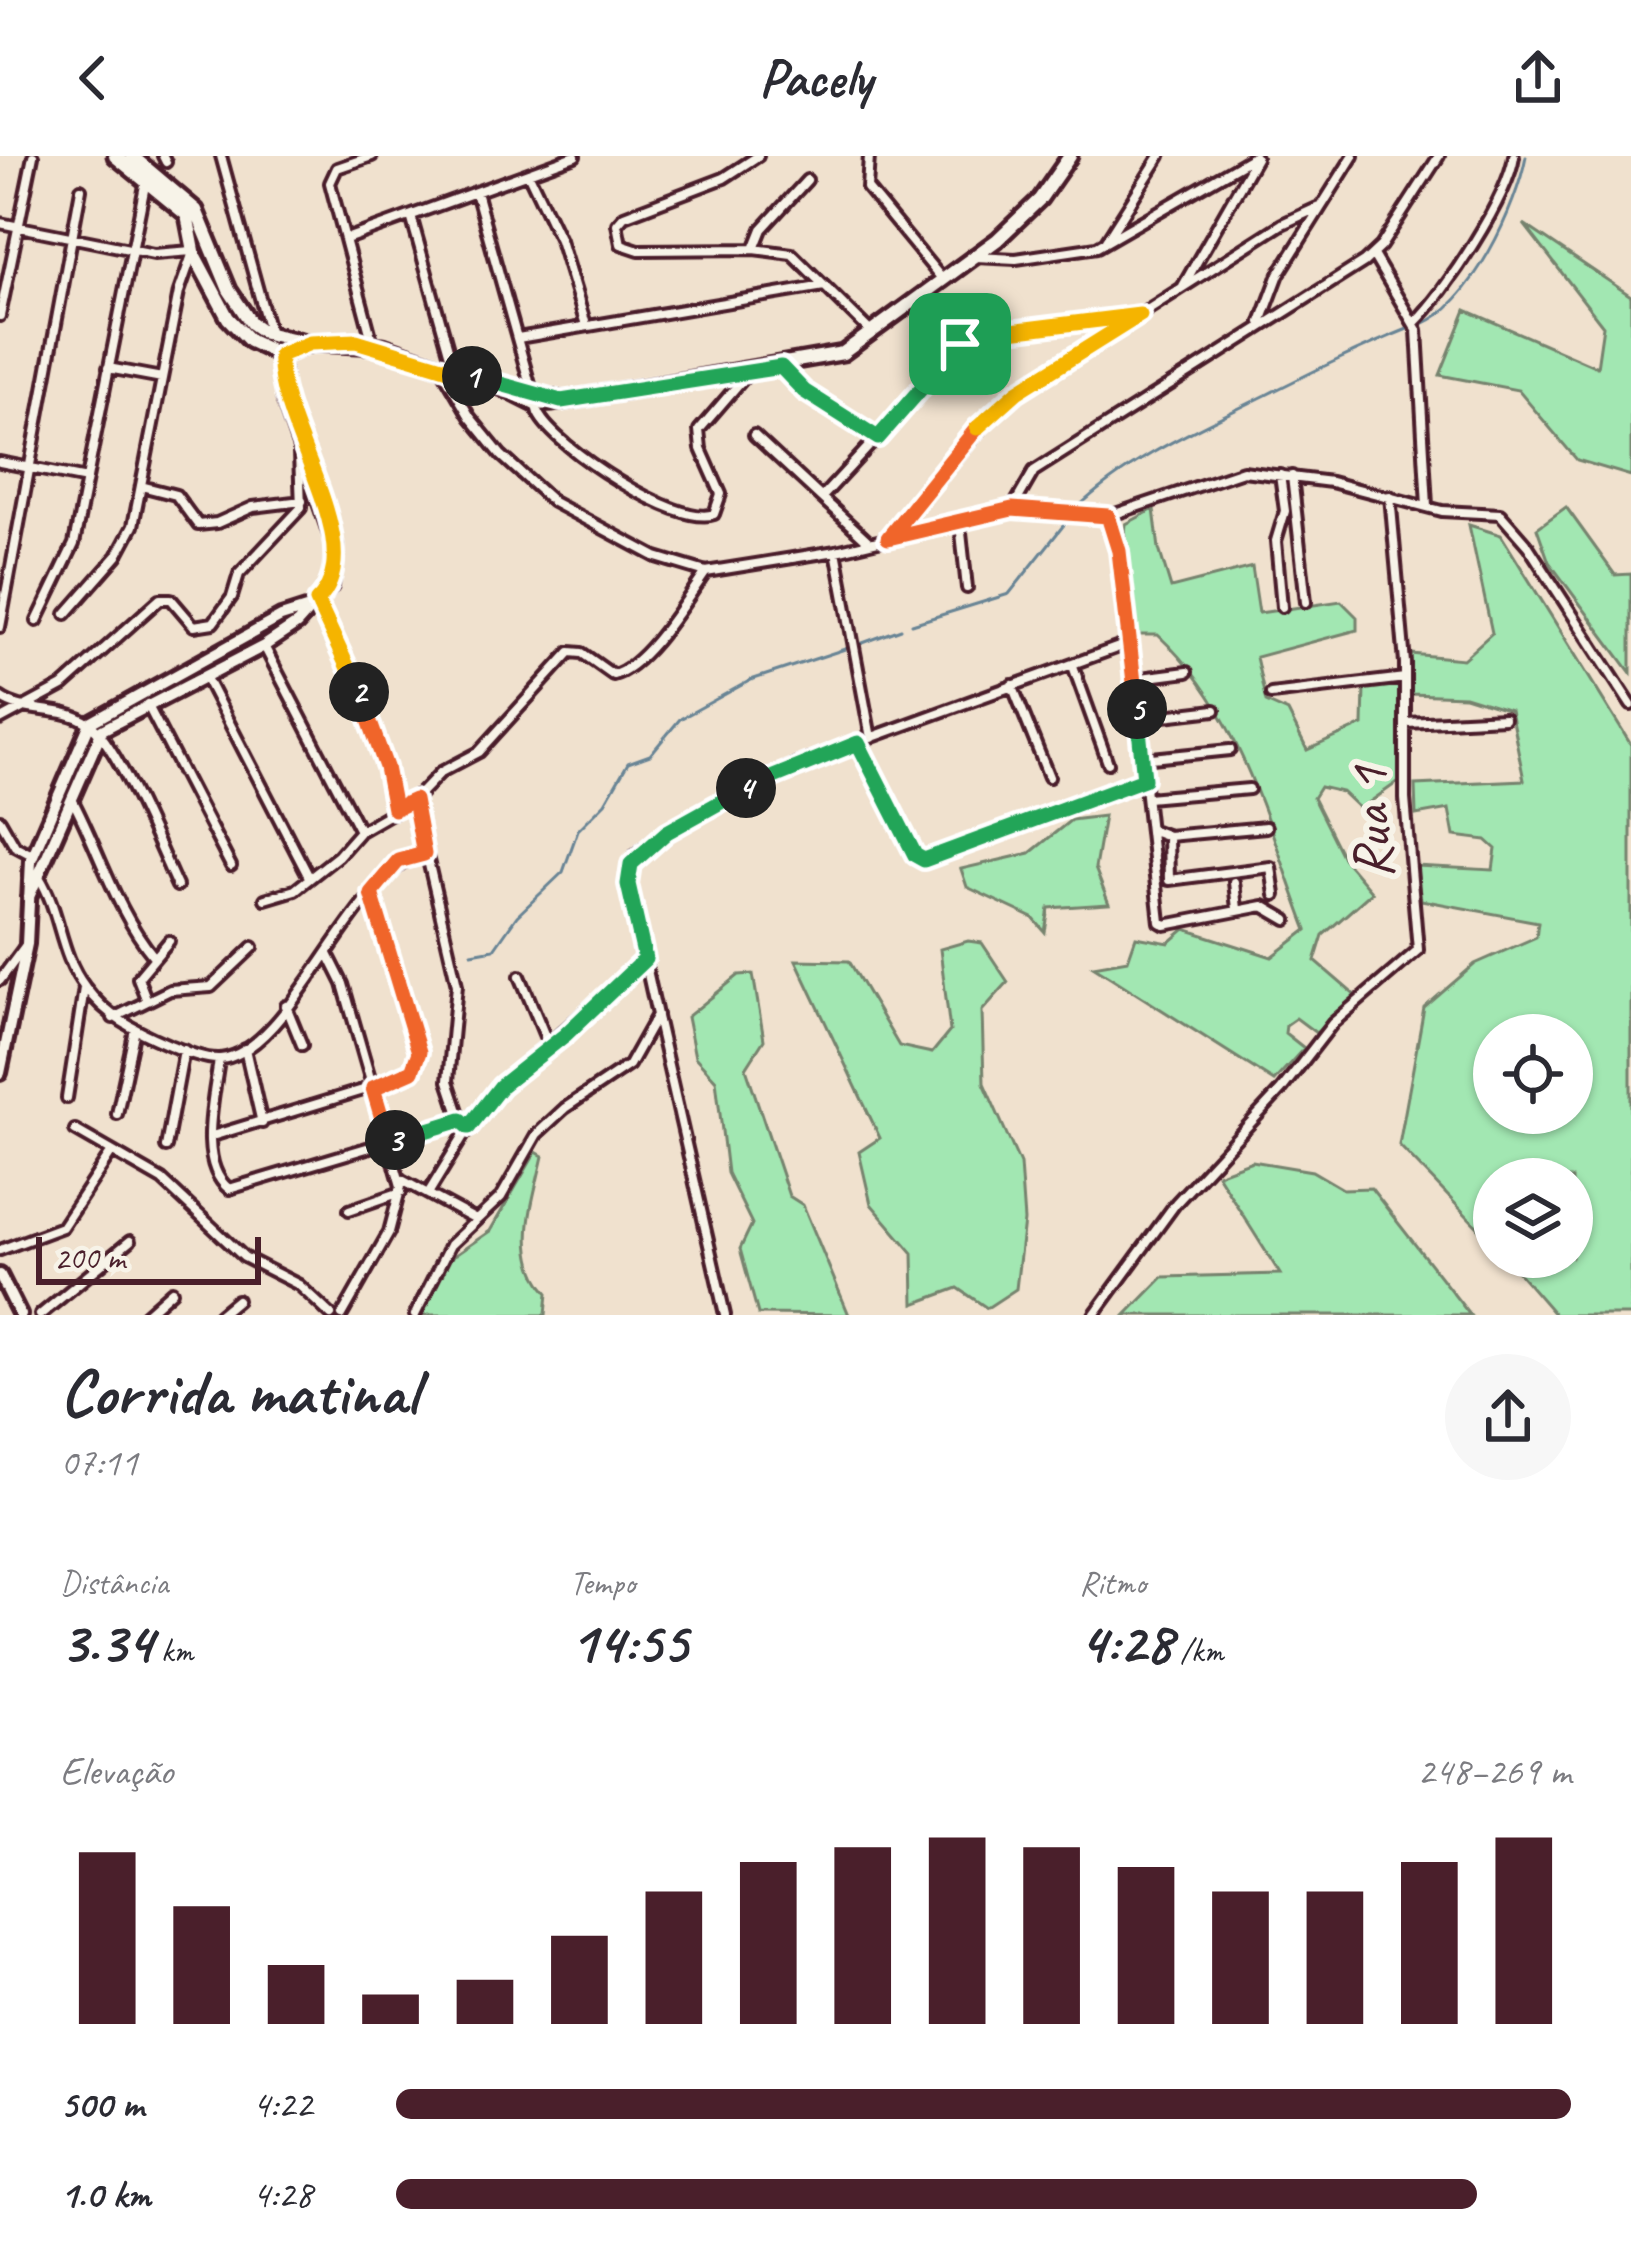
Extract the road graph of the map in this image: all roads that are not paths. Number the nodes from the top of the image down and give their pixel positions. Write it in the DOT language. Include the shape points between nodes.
graph roads {
  1 [pos="33,156"];
  2 [pos="121,156"];
  3 [pos="221,156"];
  4 [pos="372,156"];
  5 [pos="575,156"];
  6 [pos="758,156"];
  7 [pos="868,156"];
  8 [pos="1070,156"];
  9 [pos="1160,156"];
  10 [pos="1256,156"];
  11 [pos="1353,156"];
  12 [pos="1439,156"];
  13 [pos="1514,156"];
  14 [pos="553,160"];
  15 [pos="528,173"];
  16 [pos="146,179"];
  17 [pos="806,180"];
  18 [pos="81,189"];
  19 [pos="476,192"];
  20 [pos="1317,208"];
  21 [pos="411,216"];
  22 [pos="0,224"];
  23 [pos="17,225"];
  24 [pos="71,238"];
  25 [pos="346,239"];
  26 [pos="997,240"];
  27 [pos="1106,242"];
  28 [pos="754,249"];
  29 [pos="130,250"];
  30 [pos="194,251"];
  31 [pos="1373,255"];
  32 [pos="974,257"];
  33 [pos="996,259"];
  34 [pos="217,277"];
  35 [pos="944,281"];
  36 [pos="825,286"];
  37 [pos="1183,287"];
  38 [pos="1140,315"];
  39 [pos="0,316"];
  40 [pos="1414,322"];
  41 [pos="1260,323"];
  42 [pos="586,325"];
  43 [pos="872,333"];
  44 [pos="271,336"];
  45 [pos="518,338"];
  46 [pos="310,343"];
  47 [pos="373,344"];
  48 [pos="280,355"];
  49 [pos="447,367"];
  50 [pos="781,367"];
  51 [pos="108,368"];
  52 [pos="749,372"];
  53 [pos="162,378"];
  54 [pos="534,398"];
  55 [pos="754,435"];
  56 [pos="878,438"];
  57 [pos="300,446"];
  58 [pos="0,462"];
  59 [pos="30,468"];
  60 [pos="1280,475"];
  61 [pos="1292,476"];
  62 [pos="87,479"];
  63 [pos="141,486"];
  64 [pos="823,496"];
  65 [pos="1390,496"];
  66 [pos="303,501"];
  67 [pos="1427,506"];
  68 [pos="1012,509"];
  69 [pos="1108,516"];
  70 [pos="850,522"];
  71 [pos="960,523"];
  72 [pos="888,538"];
  73 [pos="870,543"];
  74 [pos="841,550"];
  75 [pos="706,572"];
  76 [pos="968,588"];
  77 [pos="1306,602"];
  78 [pos="312,605"];
  79 [pos="1282,607"];
  80 [pos="66,614"];
  81 [pos="38,621"];
  82 [pos="0,627"];
  83 [pos="1130,644"];
  84 [pos="264,646"];
  85 [pos="1073,666"];
  86 [pos="1187,672"];
  87 [pos="205,676"];
  88 [pos="1405,678"];
  89 [pos="1133,679"];
  90 [pos="1012,685"];
  91 [pos="1271,694"];
  92 [pos="0,697"];
  93 [pos="147,704"];
  94 [pos="1631,705"];
  95 [pos="21,706"];
  96 [pos="1215,710"];
  97 [pos="1138,718"];
  98 [pos="1504,718"];
  99 [pos="0,720"];
  100 [pos="1406,723"];
  101 [pos="95,728"];
  102 [pos="871,738"];
  103 [pos="858,743"];
  104 [pos="1230,750"];
  105 [pos="1142,759"];
  106 [pos="1108,764"];
  107 [pos="1049,777"];
  108 [pos="1144,779"];
  109 [pos="1249,789"];
  110 [pos="71,798"];
  111 [pos="1147,798"];
  112 [pos="414,800"];
  113 [pos="394,809"];
  114 [pos="0,820"];
  115 [pos="1266,826"];
  116 [pos="1150,829"];
  117 [pos="360,831"];
  118 [pos="1168,836"];
  119 [pos="424,854"];
  120 [pos="32,855"];
  121 [pos="231,866"];
  122 [pos="33,873"];
  123 [pos="309,877"];
  124 [pos="1234,883"];
  125 [pos="177,886"];
  126 [pos="371,893"];
  127 [pos="1275,895"];
  128 [pos="265,899"];
  129 [pos="1237,909"];
  130 [pos="1287,920"];
  131 [pos="169,941"];
  132 [pos="27,944"];
  133 [pos="253,947"];
  134 [pos="328,954"];
  135 [pos="154,957"];
  136 [pos="645,959"];
  137 [pos="520,976"];
  138 [pos="0,980"];
  139 [pos="85,987"];
  140 [pos="147,1001"];
  141 [pos="286,1006"];
  142 [pos="657,1015"];
  143 [pos="113,1018"];
  144 [pos="135,1029"];
  145 [pos="302,1046"];
  146 [pos="549,1047"];
  147 [pos="244,1049"];
  148 [pos="184,1050"];
  149 [pos="218,1059"];
  150 [pos="0,1073"];
  151 [pos="373,1088"];
  152 [pos="67,1098"];
  153 [pos="117,1114"];
  154 [pos="262,1123"];
  155 [pos="465,1123"];
  156 [pos="75,1130"];
  157 [pos="212,1136"];
  158 [pos="389,1142"];
  159 [pos="166,1147"];
  160 [pos="111,1153"];
  161 [pos="400,1180"];
  162 [pos="401,1192"];
  163 [pos="429,1192"];
  164 [pos="349,1210"];
  165 [pos="476,1220"];
  166 [pos="130,1241"];
  167 [pos="0,1250"];
  168 [pos="0,1275"];
  169 [pos="172,1291"];
  170 [pos="2,1292"];
  171 [pos="237,1300"];
  172 [pos="20,1315"];
  173 [pos="40,1315"];
  174 [pos="145,1315"];
  175 [pos="219,1315"];
  176 [pos="331,1315"];
  177 [pos="342,1315"];
  178 [pos="415,1315"];
  179 [pos="725,1315"];
  180 [pos="1094,1315"];
  1 -- 23 [label="street"];
  2 -- 16 [label="main road"];
  2 -- 34 [label="main road" via="196,210"];
  3 -- 44 [label="street"];
  4 -- 25 [label="street" via="331,176"];
  5 -- 14 [label="street"];
  6 -- 28 [label="street" via="724,178 624,216 616,232 622,245 639,250"];
  7 -- 35 [label="street" via="867,188"];
  8 -- 26 [label="main road"];
  9 -- 27 [label="street"];
  10 -- 27 [label="street"];
  10 -- 37 [label="street"];
  11 -- 20 [label="street"];
  12 -- 31 [label="street"];
  13 -- 40 [label="street" via="1502,196"];
  14 -- 15 [label="street"];
  15 -- 19 [label="street"];
  15 -- 42 [label="street" via="568,260"];
  16 -- 29 [label="street"];
  16 -- 30 [label="main road" via="187,215"];
  17 -- 28 [label="street"];
  18 -- 24 [label="street"];
  19 -- 21 [label="street"];
  19 -- 45 [label="street"];
  20 -- 37 [label="street"];
  20 -- 41 [label="street"];
  21 -- 25 [label="street"];
  21 -- 49 [label="street"];
  22 -- 23 [label="street"];
  23 -- 24 [label="street"];
  23 -- 39 [label="street"];
  24 -- 29 [label="street"];
  24 -- 59 [label="street"];
  25 -- 47 [label="street"];
  26 -- 32 [label="main road"];
  26 -- 33 [label="street"];
  27 -- 33 [label="street"];
  28 -- 36 [label="street" via="797,257"];
  29 -- 30 [label="street"];
  29 -- 51 [label="street"];
  30 -- 34 [label="main road"];
  30 -- 53 [label="street"];
  31 -- 40 [label="street"];
  31 -- 41 [label="street"];
  32 -- 33 [label="street"];
  32 -- 35 [label="main road"];
  34 -- 44 [label="main road"];
  34 -- 48 [label="main road" via="238,330"];
  35 -- 43 [label="main road"];
  36 -- 42 [label="street"];
  36 -- 43 [label="street"];
  37 -- 38 [label="street"];
  38 -- 56 [label="street" via="969,338"];
  38 -- 72 [label="street" via="993,412"];
  40 -- 67 [label="street"];
  41 -- 68 [label="street" via="1034,471"];
  42 -- 45 [label="street"];
  43 -- 50 [label="main road" via="843,353"];
  44 -- 46 [label="main road"];
  45 -- 54 [label="street"];
  46 -- 47 [label="main road"];
  46 -- 48 [label="main road"];
  47 -- 49 [label="main road"];
  48 -- 57 [label="street"];
  49 -- 54 [label="main road"];
  49 -- 75 [label="street" via="459,402 553,502 641,550"];
  50 -- 52 [label="main road"];
  50 -- 56 [label="street"];
  51 -- 53 [label="street"];
  51 -- 62 [label="street"];
  52 -- 54 [label="main road" via="561,401"];
  52 -- 54 [label="street" via="699,430 721,494 718,509 702,518 568,448 542,422"];
  53 -- 63 [label="street"];
  55 -- 64 [label="street"];
  56 -- 64 [label="street"];
  57 -- 66 [label="street"];
  57 -- 78 [label="street" via="335,546 331,586"];
  58 -- 59 [label="street"];
  59 -- 62 [label="street"];
  59 -- 82 [label="street"];
  60 -- 61 [label="street"];
  60 -- 69 [label="street" via="1232,472"];
  60 -- 79 [label="street"];
  61 -- 65 [label="street"];
  61 -- 77 [label="street"];
  62 -- 81 [label="street" via="72,550"];
  63 -- 66 [label="street" via="176,495 198,525"];
  63 -- 80 [label="street" via="123,547"];
  64 -- 70 [label="street"];
  65 -- 67 [label="street"];
  65 -- 88 [label="street, Rua 1"];
  66 -- 95 [label="street" via="239,574 213,622 194,626 171,599 160,598 62,686"];
  67 -- 94 [label="street" via="1508,519"];
  68 -- 69 [label="street"];
  68 -- 71 [label="street"];
  69 -- 83 [label="street"];
  70 -- 73 [label="street"];
  70 -- 74 [label="street"];
  71 -- 72 [label="street"];
  71 -- 76 [label="street"];
  72 -- 73 [label="street"];
  73 -- 74 [label="street"];
  74 -- 75 [label="street"];
  74 -- 102 [label="street"];
  75 -- 112 [label="street" via="624,671 613,675 570,652 488,745 441,772"];
  78 -- 84 [label="street"];
  78 -- 101 [label="street"];
  78 -- 113 [label="street" via="355,680"];
  83 -- 85 [label="street"];
  83 -- 89 [label="street"];
  84 -- 87 [label="street"];
  84 -- 117 [label="street"];
  85 -- 90 [label="street"];
  85 -- 106 [label="street"];
  86 -- 89 [label="street"];
  87 -- 93 [label="street"];
  87 -- 123 [label="street"];
  88 -- 91 [label="street"];
  88 -- 100 [label="street, Rua 1"];
  89 -- 97 [label="street"];
  90 -- 102 [label="street"];
  90 -- 107 [label="street"];
  92 -- 95 [label="street"];
  93 -- 101 [label="street"];
  93 -- 121 [label="street"];
  95 -- 99 [label="street"];
  95 -- 101 [label="street"];
  96 -- 97 [label="street"];
  97 -- 105 [label="street"];
  98 -- 100 [label="street"];
  100 -- 180 [label="street, Rua 1" via="1418,950 1333,1024 1176,1203"];
  101 -- 110 [label="street"];
  101 -- 120 [label="street"];
  101 -- 125 [label="street"];
  102 -- 103 [label="street"];
  103 -- 108 [label="street" via="922,860"];
  103 -- 136 [label="street" via="768,777 636,854 628,884"];
  104 -- 105 [label="street"];
  105 -- 108 [label="street"];
  108 -- 111 [label="street"];
  109 -- 111 [label="street"];
  110 -- 122 [label="street"];
  110 -- 135 [label="street" via="129,925"];
  111 -- 116 [label="street"];
  112 -- 113 [label="street"];
  112 -- 119 [label="street"];
  113 -- 117 [label="street"];
  114 -- 120 [label="street" via="10,842"];
  115 -- 118 [label="street"];
  116 -- 118 [label="street"];
  116 -- 129 [label="street" via="1162,923"];
  117 -- 123 [label="street"];
  118 -- 127 [label="street" via="1169,880 1271,867"];
  119 -- 126 [label="street" via="398,861"];
  119 -- 155 [label="street" via="457,986 448,1082"];
  120 -- 122 [label="street"];
  122 -- 132 [label="street"];
  122 -- 139 [label="street"];
  123 -- 128 [label="street"];
  124 -- 129 [label="street"];
  126 -- 134 [label="street"];
  126 -- 151 [label="street" via="419,1052 412,1071"];
  129 -- 130 [label="street" via="1263,906"];
  131 -- 135 [label="street"];
  132 -- 138 [label="street"];
  132 -- 150 [label="street"];
  133 -- 140 [label="street" via="211,987"];
  134 -- 141 [label="street"];
  134 -- 151 [label="street"];
  135 -- 140 [label="street" via="138,978"];
  136 -- 142 [label="street"];
  136 -- 146 [label="street"];
  137 -- 146 [label="street"];
  139 -- 143 [label="street"];
  139 -- 152 [label="street"];
  140 -- 143 [label="street"];
  141 -- 145 [label="street"];
  141 -- 147 [label="street"];
  142 -- 165 [label="street" via="628,1065 552,1118 501,1197"];
  142 -- 179 [label="street"];
  143 -- 144 [label="street"];
  144 -- 148 [label="street"];
  144 -- 153 [label="street"];
  146 -- 155 [label="street"];
  147 -- 149 [label="street"];
  147 -- 154 [label="street"];
  148 -- 149 [label="street"];
  148 -- 159 [label="street"];
  149 -- 157 [label="street"];
  151 -- 154 [label="street"];
  151 -- 158 [label="street"];
  154 -- 157 [label="street"];
  155 -- 158 [label="street"];
  155 -- 163 [label="street"];
  156 -- 160 [label="street"];
  157 -- 158 [label="street" via="217,1178 235,1189"];
  158 -- 161 [label="street"];
  160 -- 167 [label="street" via="62,1226"];
  160 -- 176 [label="street" via="162,1180 244,1257 299,1285"];
  161 -- 162 [label="street"];
  161 -- 163 [label="street"];
  162 -- 164 [label="street"];
  162 -- 177 [label="street" via="389,1232"];
  163 -- 165 [label="street"];
  165 -- 178 [label="street" via="442,1258"];
  166 -- 173 [label="street"];
  168 -- 170 [label="street"];
  169 -- 174 [label="street"];
  170 -- 172 [label="street"];
  171 -- 175 [label="street"];
}
